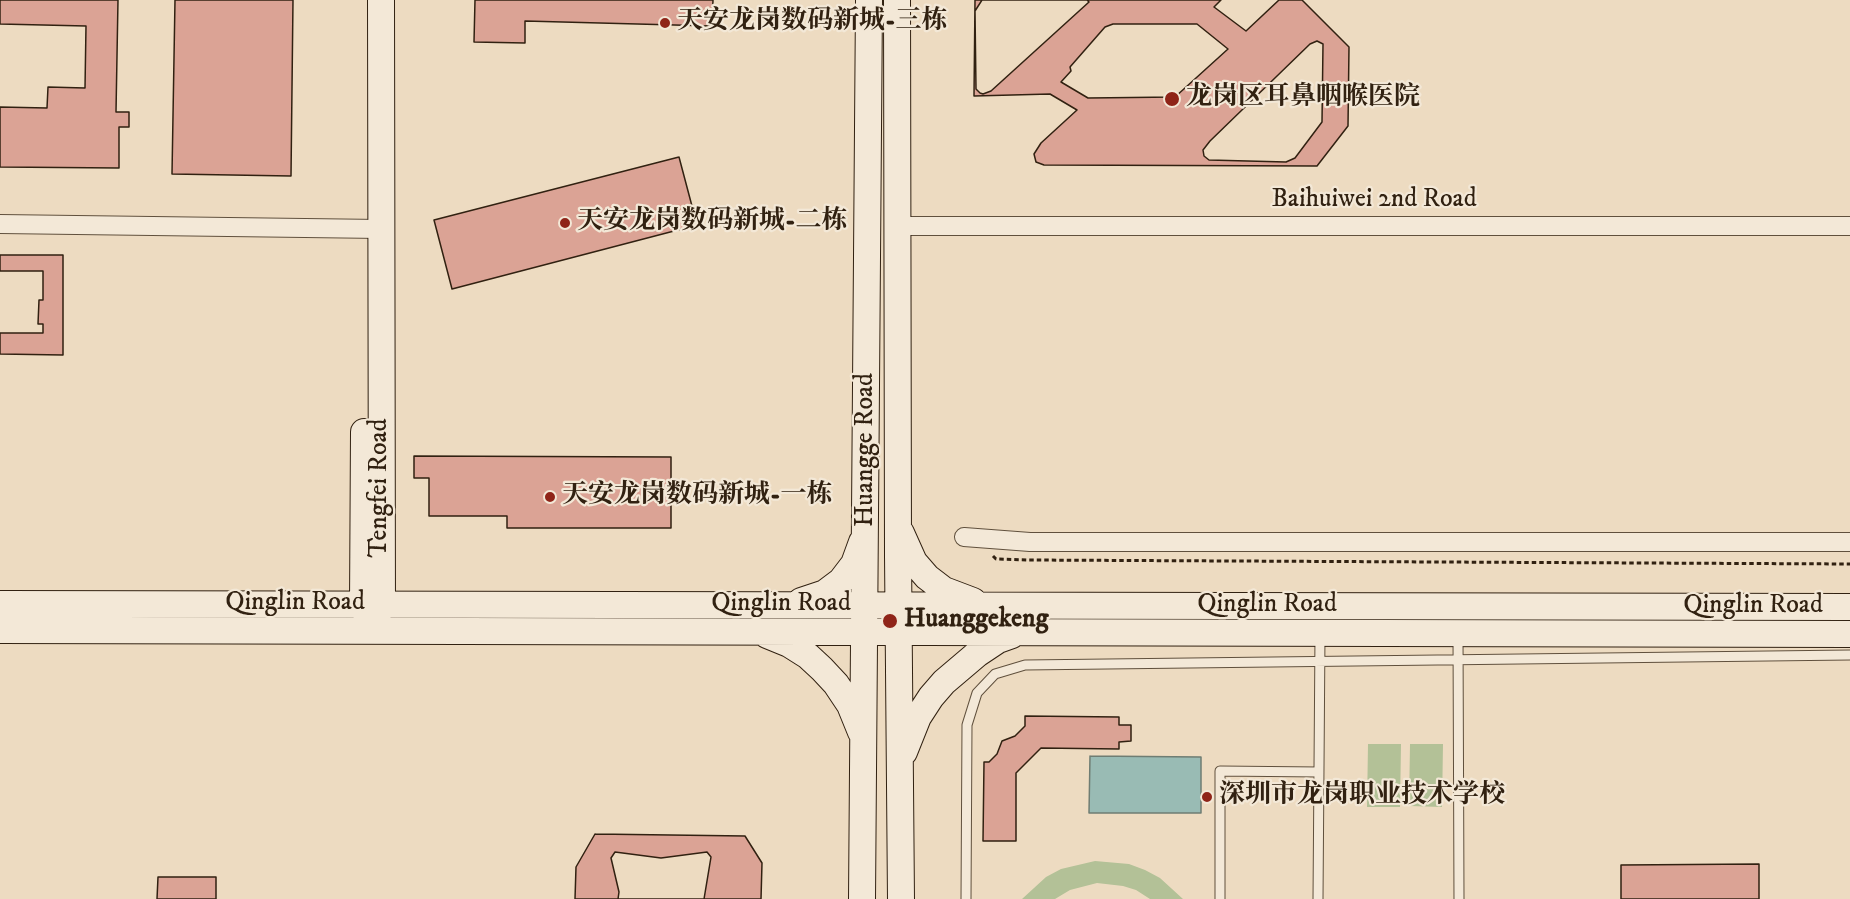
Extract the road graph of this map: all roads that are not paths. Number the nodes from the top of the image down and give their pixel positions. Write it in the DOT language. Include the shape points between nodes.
graph roads {
  1 [pos="364,0"];
  2 [pos="381,0"];
  3 [pos="869,0"];
  4 [pos="897,0"];
  5 [pos="0,224"];
  6 [pos="897,226"];
  7 [pos="1850,226"];
  8 [pos="373,229"];
  9 [pos="866,521"];
  10 [pos="898,521"];
  11 [pos="964,537"];
  12 [pos="1850,542"];
  13 [pos="0,604"];
  14 [pos="372,604"];
  15 [pos="780,605"];
  16 [pos="865,605"];
  17 [pos="898,605"];
  18 [pos="991,606"];
  19 [pos="1151,606"];
  20 [pos="1850,607"];
  21 [pos="0,630"];
  22 [pos="372,631"];
  23 [pos="752,632"];
  24 [pos="865,632"];
  25 [pos="899,632"];
  26 [pos="1021,632"];
  27 [pos="1151,632"];
  28 [pos="1320,633"];
  29 [pos="1458,633"];
  30 [pos="1850,634"];
  31 [pos="1850,655"];
  32 [pos="1457,659"];
  33 [pos="1320,660"];
  34 [pos="864,745"];
  35 [pos="900,766"];
  36 [pos="1319,772"];
  37 [pos="862,899"];
  38 [pos="901,899"];
  39 [pos="966,899"];
  40 [pos="1220,899"];
  41 [pos="1318,899"];
  42 [pos="1459,899"];
  1 -- 8 [label="main road, Tengfei Road"];
  2 -- 8 [label="main road, Tengfei Road"];
  3 -- 9 [label="main road, Huangge Road"];
  4 -- 6 [label="main road, Huangge Road"];
  5 -- 8 [label="street"];
  6 -- 7 [label="street, Baihuiwei 2nd Road"];
  6 -- 10 [label="main road, Huangge Road"];
  8 -- 14 [label="main road, Tengfei Road"];
  9 -- 15 [label="main road" via="854,564 841,581 825,593"];
  9 -- 16 [label="main road, Huangge Road"];
  10 -- 17 [label="main road, Huangge Road"];
  10 -- 18 [label="main road" via="903,541 927,577 966,600"];
  11 -- 12 [label="street" via="1030,542"];
  13 -- 14 [label="main road, Qinglin Road"];
  14 -- 15 [label="main road, Qinglin Road"];
  14 -- 22 [label="main road, Tengfei Road"];
  15 -- 16 [label="main road, Qinglin Road"];
  16 -- 17 [label="main road, Qinglin Road"];
  16 -- 24 [label="main road, Huangge Road"];
  17 -- 18 [label="main road, Qinglin Road"];
  17 -- 25 [label="main road, Huangge Road"];
  18 -- 19 [label="main road, Qinglin Road"];
  19 -- 20 [label="main road, Qinglin Road"];
  19 -- 27 [label="main road"];
  21 -- 22 [label="main road, Qinglin Road"];
  22 -- 23 [label="main road, Qinglin Road"];
  23 -- 24 [label="main road, Qinglin Road"];
  23 -- 34 [label="main road" via="789,644 822,669 850,705"];
  24 -- 25 [label="main road, Qinglin Road"];
  24 -- 34 [label="main road, Huangge Road"];
  25 -- 26 [label="main road, Qinglin Road"];
  25 -- 35 [label="main road, Huangge Road"];
  26 -- 27 [label="main road, Qinglin Road"];
  26 -- 35 [label="main road" via="998,640 944,682 918,717"];
  27 -- 28 [label="main road, Qinglin Road"];
  28 -- 29 [label="main road, Qinglin Road"];
  28 -- 33 [label="lane"];
  29 -- 30 [label="main road, Qinglin Road"];
  29 -- 32 [label="lane"];
  31 -- 32 [label="lane"];
  32 -- 33 [label="lane"];
  32 -- 42 [label="lane"];
  33 -- 36 [label="lane"];
  33 -- 39 [label="lane" via="1025,664 995,674 977,693 967,725"];
  34 -- 37 [label="main road, Huangge Road"];
  35 -- 38 [label="main road, Huangge Road"];
  36 -- 40 [label="lane" via="1220,771"];
  36 -- 41 [label="lane"];
}
